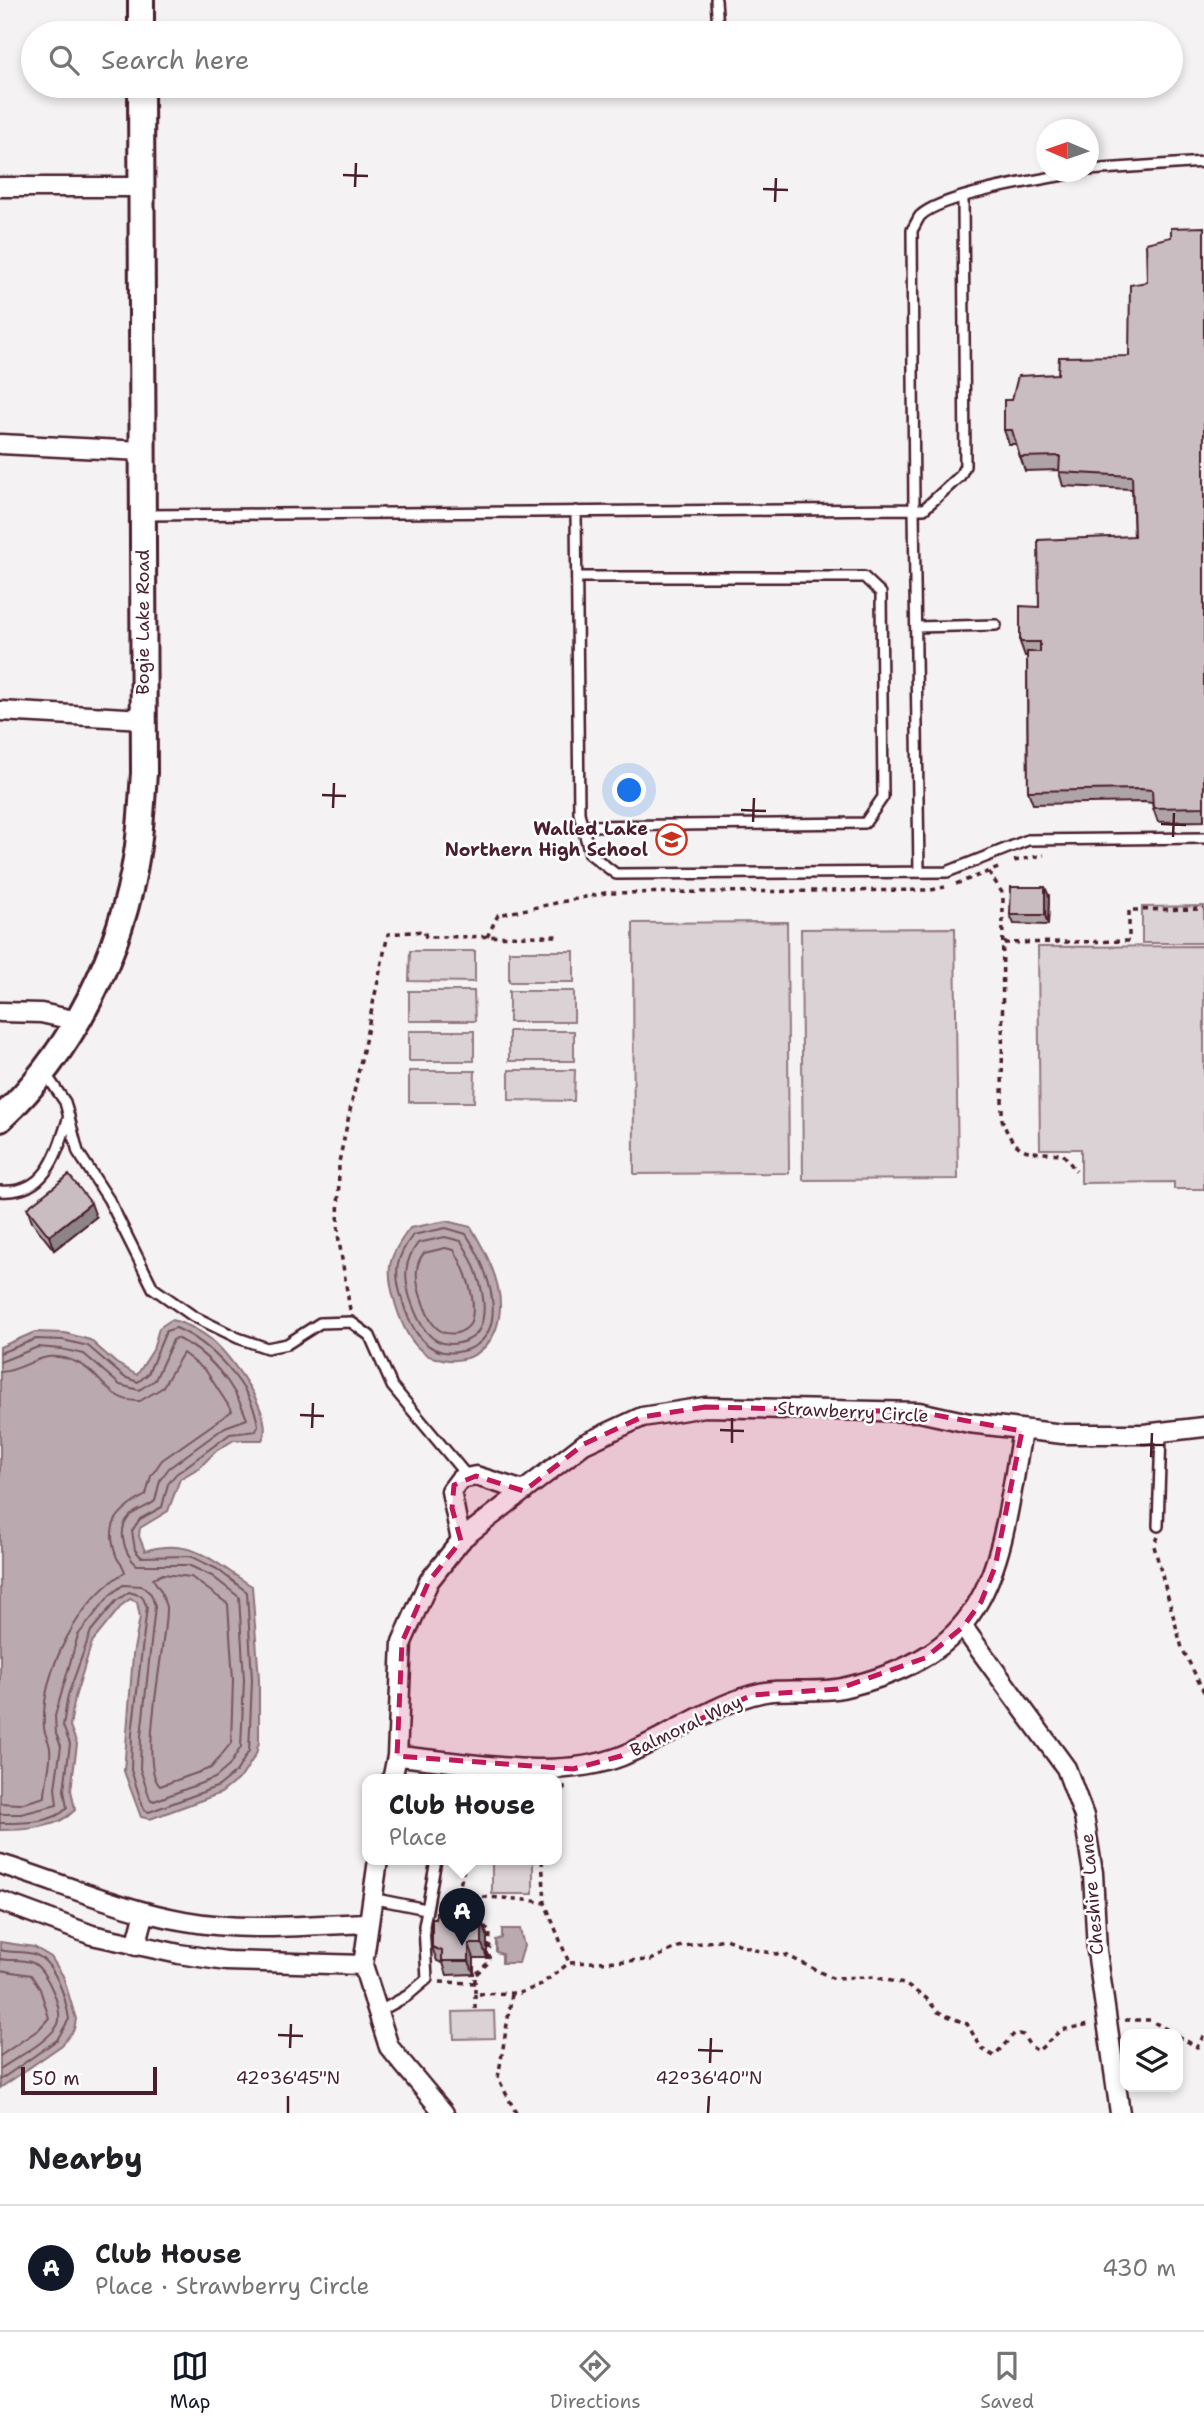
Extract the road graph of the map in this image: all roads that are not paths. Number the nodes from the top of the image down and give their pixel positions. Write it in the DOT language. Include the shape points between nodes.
graph roads {
  1 [pos="141,0"];
  2 [pos="716,0"];
  3 [pos="141,21"];
  4 [pos="718,21"];
  5 [pos="141,98"];
  6 [pos="1204,162"];
  7 [pos="1099,169"];
  8 [pos="1036,180"];
  9 [pos="0,187"];
  10 [pos="141,187"];
  11 [pos="963,199"];
  12 [pos="0,444"];
  13 [pos="142,451"];
  14 [pos="914,509"];
  15 [pos="576,511"];
  16 [pos="142,515"];
  17 [pos="577,577"];
  18 [pos="996,625"];
  19 [pos="916,627"];
  20 [pos="0,711"];
  21 [pos="144,719"];
  22 [pos="582,827"];
  23 [pos="1204,838"];
  24 [pos="919,872"];
  25 [pos="0,1012"];
  26 [pos="78,1021"];
  27 [pos="44,1072"];
  28 [pos="69,1116"];
  29 [pos="0,1119"];
  30 [pos="0,1191"];
  31 [pos="1204,1427"];
  32 [pos="1022,1431"];
  33 [pos="1161,1433"];
  34 [pos="467,1476"];
  35 [pos="524,1491"];
  36 [pos="1158,1526"];
  37 [pos="461,1541"];
  38 [pos="963,1627"];
  39 [pos="397,1756"];
  40 [pos="393,1774"];
  41 [pos="0,1864"];
  42 [pos="377,1865"];
  43 [pos="435,1865"];
  44 [pos="371,1898"];
  45 [pos="0,1900"];
  46 [pos="426,1909"];
  47 [pos="145,1912"];
  48 [pos="367,1923"];
  49 [pos="136,1946"];
  50 [pos="363,1965"];
  51 [pos="378,2012"];
  52 [pos="444,2113"];
  53 [pos="1120,2113"];
  1 -- 3 [label="main road"];
  2 -- 4 [label="lane"];
  5 -- 10 [label="main road, Bogie Lake Road"];
  6 -- 7 [label="lane"];
  8 -- 11 [label="lane"];
  9 -- 10 [label="street"];
  10 -- 13 [label="main road, Bogie Lake Road"];
  11 -- 14 [label="lane" via="965,466 924,509"];
  11 -- 14 [label="lane" via="936,206 920,217 912,230"];
  12 -- 13 [label="street"];
  13 -- 16 [label="main road, Bogie Lake Road"];
  14 -- 15 [label="lane"];
  14 -- 19 [label="lane"];
  15 -- 16 [label="lane"];
  15 -- 17 [label="lane"];
  16 -- 21 [label="main road, Bogie Lake Road"];
  17 -- 22 [label="lane"];
  17 -- 22 [label="lane" via="864,577 881,593 883,797 865,823"];
  18 -- 19 [label="lane"];
  19 -- 24 [label="lane"];
  20 -- 21 [label="street"];
  21 -- 26 [label="main road, Bogie Lake Road" via="137,854 116,938"];
  22 -- 24 [label="lane" via="590,854 616,874"];
  23 -- 24 [label="lane" via="1028,840 947,872"];
  25 -- 26 [label="street" via="41,1013"];
  26 -- 27 [label="main road, Bogie Lake Road"];
  27 -- 28 [label="lane"];
  27 -- 29 [label="main road, Bogie Lake Road"];
  28 -- 30 [label="lane" via="46,1173 28,1189"];
  28 -- 34 [label="lane" via="78,1152 109,1200 153,1288 193,1316 267,1348 287,1344 320,1323 351,1322 370,1336 393,1386"];
  31 -- 33 [label="street, Strawberry Circle"];
  32 -- 33 [label="street, Strawberry Circle"];
  32 -- 35 [label="street, Strawberry Circle" via="919,1412 705,1407 642,1417 596,1438"];
  32 -- 38 [label="street, Balmoral Way" via="995,1567 981,1602"];
  33 -- 36 [label="lane"];
  34 -- 35 [label="street"];
  34 -- 37 [label="street" via="451,1492"];
  35 -- 37 [label="street, Strawberry Circle"];
  37 -- 39 [label="street, Strawberry Circle" via="429,1581 402,1642"];
  38 -- 39 [label="street, Balmoral Way" via="925,1658 870,1681 838,1689 752,1695 621,1756 573,1769"];
  38 -- 53 [label="street, Cheshire Lane" via="1066,1768 1080,1804 1093,1873 1097,1951"];
  39 -- 40 [label="street, Strawberry Circle"];
  41 -- 47 [label="street"];
  42 -- 44 [label="street"];
  43 -- 46 [label="lane"];
  44 -- 46 [label="lane"];
  44 -- 48 [label="street"];
  45 -- 49 [label="street" via="92,1935"];
  46 -- 51 [label="lane" via="427,1979"];
  47 -- 48 [label="street" via="231,1926"];
  47 -- 49 [label="street"];
  48 -- 50 [label="street"];
  49 -- 50 [label="street" via="226,1961"];
  50 -- 51 [label="street"];
  51 -- 52 [label="street" via="389,2047"];
}
